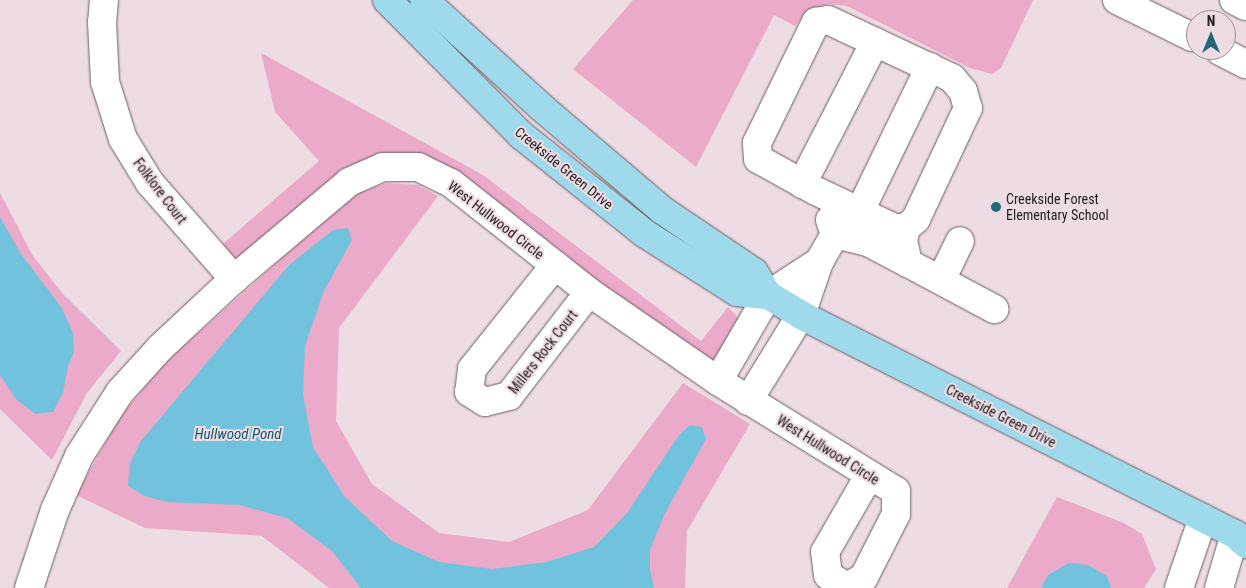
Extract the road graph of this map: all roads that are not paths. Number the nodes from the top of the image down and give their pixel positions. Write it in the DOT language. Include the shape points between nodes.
graph roads {
  1 [pos="104,0"];
  2 [pos="387,0"];
  3 [pos="424,0"];
  4 [pos="1117,0"];
  5 [pos="1234,0"];
  6 [pos="1246,6"];
  7 [pos="1186,34"];
  8 [pos="875,42"];
  9 [pos="930,67"];
  10 [pos="809,187"];
  11 [pos="860,211"];
  12 [pos="906,228"];
  13 [pos="835,234"];
  14 [pos="960,241"];
  15 [pos="819,262"];
  16 [pos="908,262"];
  17 [pos="555,266"];
  18 [pos="234,279"];
  19 [pos="941,280"];
  20 [pos="589,292"];
  21 [pos="768,296"];
  22 [pos="994,309"];
  23 [pos="801,315"];
  24 [pos="718,381"];
  25 [pos="748,401"];
  26 [pos="872,478"];
  27 [pos="1203,518"];
  28 [pos="1242,538"];
  29 [pos="29,588"];
  30 [pos="1179,588"];
  31 [pos="1219,588"];
  1 -- 18 [label="street, Folklore Court" via="102,22 106,82 123,139 150,182"];
  2 -- 21 [label="main road, Creekside Green Drive" via="521,135 644,233 738,292"];
  3 -- 21 [label="main road, Creekside Green Drive" via="541,108 662,210 754,272"];
  4 -- 7 [label="street"];
  5 -- 6 [label="street"];
  8 -- 9 [label="street"];
  8 -- 10 [label="street"];
  8 -- 10 [label="street" via="828,20 816,22 758,143 758,159"];
  9 -- 11 [label="street"];
  9 -- 12 [label="street" via="952,78 963,91 968,108 916,219"];
  10 -- 11 [label="street"];
  10 -- 13 [label="street" via="827,210"];
  11 -- 12 [label="street" via="894,228"];
  11 -- 13 [label="street"];
  12 -- 16 [label="street" via="902,241"];
  13 -- 15 [label="street"];
  13 -- 16 [label="street" via="870,243"];
  14 -- 19 [label="street"];
  15 -- 21 [label="street"];
  15 -- 23 [label="street"];
  16 -- 19 [label="street"];
  17 -- 18 [label="street, West Hullwood Circle" via="451,182 418,167 383,167 349,182"];
  17 -- 20 [label="street, West Hullwood Circle"];
  17 -- 20 [label="street, Millers Rock Court" via="472,369 469,392 484,402 509,396"];
  18 -- 29 [label="street, West Hullwood Circle" via="120,392 80,456 55,510"];
  19 -- 22 [label="street"];
  20 -- 24 [label="street, West Hullwood Circle"];
  21 -- 23 [label="main road, Creekside Green Drive"];
  21 -- 24 [label="street"];
  23 -- 25 [label="street"];
  23 -- 27 [label="main road, Creekside Green Drive"];
  24 -- 25 [label="street, West Hullwood Circle"];
  25 -- 26 [label="street, West Hullwood Circle"];
  26 -- 26 [label="street, West Hullwood Circle" via="896,491 896,514 864,576 847,587 828,575 825,552 862,488"];
  27 -- 28 [label="main road, Creekside Green Drive"];
  27 -- 30 [label="street"];
  28 -- 31 [label="street"];
}
